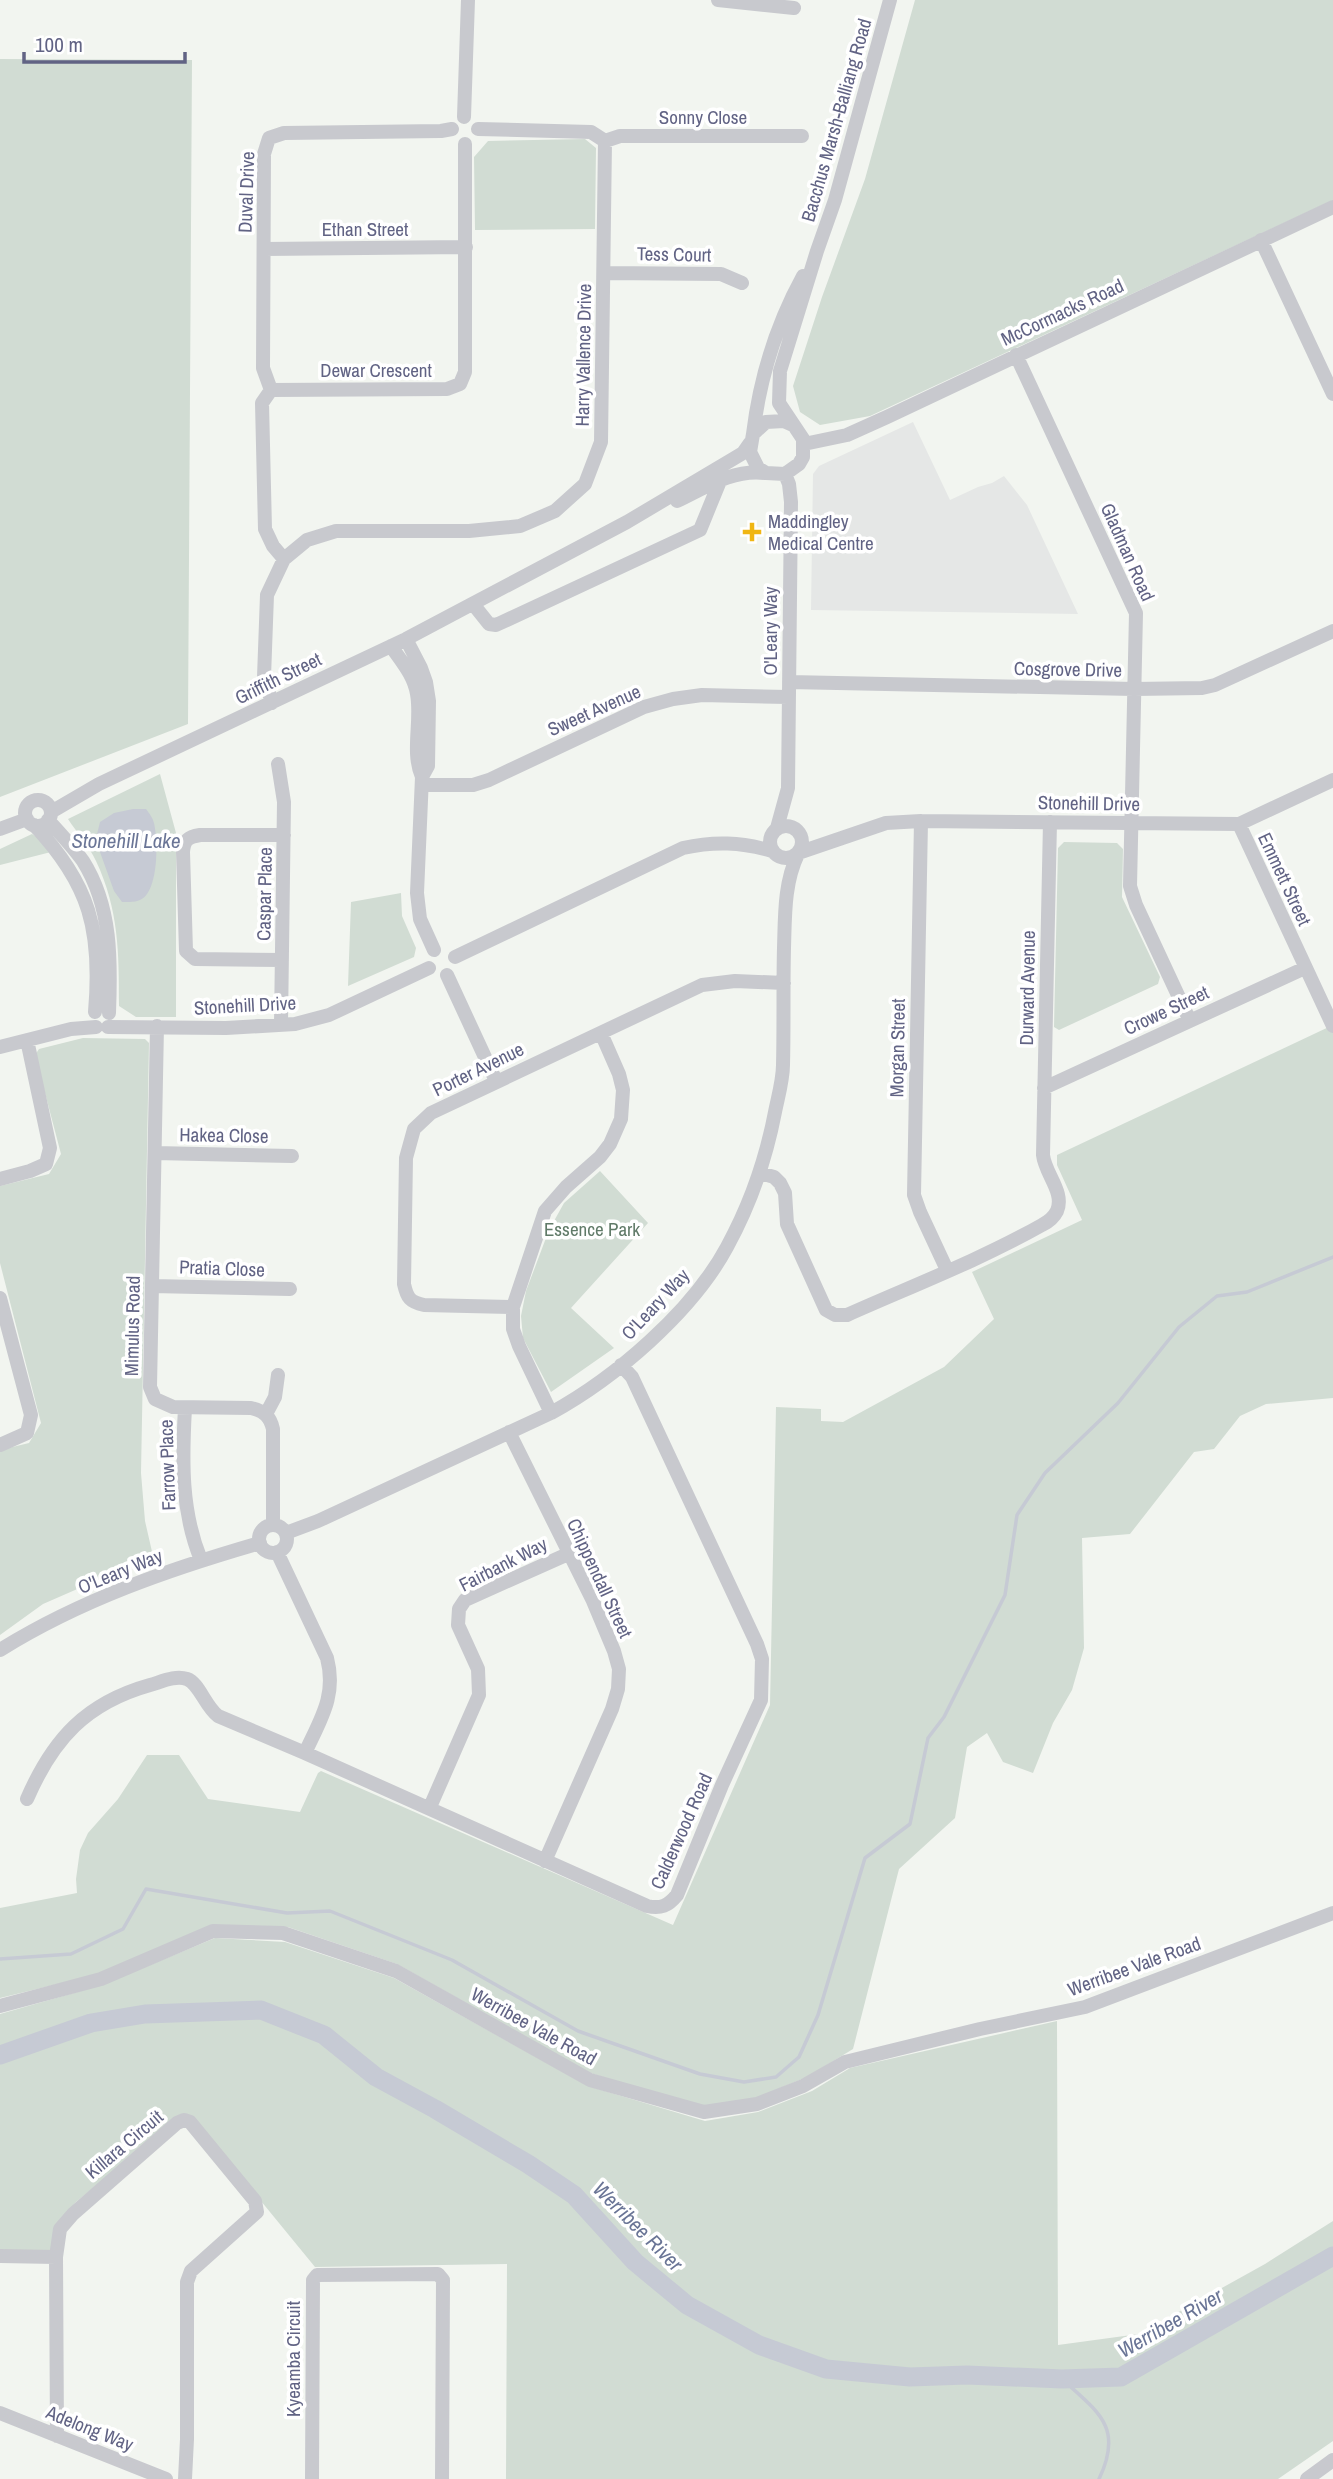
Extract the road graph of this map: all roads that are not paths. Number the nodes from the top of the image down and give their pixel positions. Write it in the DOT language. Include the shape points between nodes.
graph roads {
  1 [pos="468,0"];
  2 [pos="718,0"];
  3 [pos="890,0"];
  4 [pos="794,8"];
  5 [pos="464,117"];
  6 [pos="452,129"];
  7 [pos="478,129"];
  8 [pos="802,136"];
  9 [pos="605,141"];
  10 [pos="465,144"];
  11 [pos="1333,207"];
  12 [pos="1261,240"];
  13 [pos="466,247"];
  14 [pos="264,249"];
  15 [pos="817,251"];
  16 [pos="604,273"];
  17 [pos="743,283"];
  18 [pos="1333,354"];
  19 [pos="1016,355"];
  20 [pos="1318,361"];
  21 [pos="271,390"];
  22 [pos="1333,394"];
  23 [pos="793,425"];
  24 [pos="751,439"];
  25 [pos="804,444"];
  26 [pos="766,473"];
  27 [pos="785,474"];
  28 [pos="720,481"];
  29 [pos="627,522"];
  30 [pos="284,559"];
  31 [pos="473,604"];
  32 [pos="1333,631"];
  33 [pos="406,639"];
  34 [pos="391,646"];
  35 [pos="789,682"];
  36 [pos="1135,690"];
  37 [pos="788,697"];
  38 [pos="278,700"];
  39 [pos="278,765"];
  40 [pos="1333,780"];
  41 [pos="422,781"];
  42 [pos="788,788"];
  43 [pos="38,815"];
  44 [pos="921,821"];
  45 [pos="1050,822"];
  46 [pos="1130,823"];
  47 [pos="1239,824"];
  48 [pos="1,828"];
  49 [pos="776,830"];
  50 [pos="799,832"];
  51 [pos="284,835"];
  52 [pos="838,840"];
  53 [pos="732,842"];
  54 [pos="773,851"];
  55 [pos="798,854"];
  56 [pos="785,904"];
  57 [pos="434,950"];
  58 [pos="454,957"];
  59 [pos="282,960"];
  60 [pos="429,968"];
  61 [pos="1305,968"];
  62 [pos="447,975"];
  63 [pos="783,983"];
  64 [pos="102,1019"];
  65 [pos="1190,1021"];
  66 [pos="281,1024"];
  67 [pos="157,1026"];
  68 [pos="1333,1026"];
  69 [pos="601,1033"];
  70 [pos="27,1040"];
  71 [pos="0,1047"];
  72 [pos="496,1082"];
  73 [pos="1044,1088"];
  74 [pos="155,1153"];
  75 [pos="292,1156"];
  76 [pos="760,1173"];
  77 [pos="0,1179"];
  78 [pos="947,1270"];
  79 [pos="152,1286"];
  80 [pos="290,1289"];
  81 [pos="1,1306"];
  82 [pos="513,1307"];
  83 [pos="621,1365"];
  84 [pos="278,1375"];
  85 [pos="185,1408"];
  86 [pos="551,1413"];
  87 [pos="265,1414"];
  88 [pos="509,1432"];
  89 [pos="0,1445"];
  90 [pos="273,1525"];
  91 [pos="286,1533"];
  92 [pos="260,1543"];
  93 [pos="277,1552"];
  94 [pos="568,1553"];
  95 [pos="201,1560"];
  96 [pos="0,1650"];
  97 [pos="305,1753"];
  98 [pos="27,1799"];
  99 [pos="430,1807"];
  100 [pos="545,1861"];
  101 [pos="1333,1913"];
  102 [pos="0,2006"];
  103 [pos="0,2256"];
  104 [pos="57,2257"];
  105 [pos="0,2413"];
  106 [pos="57,2435"];
  107 [pos="1333,2460"];
  108 [pos="166,2479"];
  109 [pos="185,2479"];
  110 [pos="312,2479"];
  111 [pos="442,2479"];
  112 [pos="1307,2479"];
  1 -- 5 [label="street"];
  2 -- 4 [label="street"];
  3 -- 15 [label="street, Bacchus Marsh-Balliang Road"];
  5 -- 6 [label="street" via="456,120"];
  5 -- 7 [label="street" via="473,120"];
  6 -- 10 [label="street" via="454,138"];
  6 -- 14 [label="street, Duval Drive" via="284,133 269,138 264,154"];
  7 -- 9 [label="street" via="591,132"];
  7 -- 10 [label="street" via="475,139"];
  8 -- 9 [label="street, Sonny Close" via="620,136"];
  9 -- 16 [label="street, Harry Vallence Drive"];
  10 -- 13 [label="street, Dewar Crescent"];
  11 -- 12 [label="street, McCormacks Road"];
  12 -- 19 [label="street, McCormacks Road"];
  12 -- 20 [label="street"];
  13 -- 14 [label="street, Ethan Street"];
  13 -- 21 [label="street, Dewar Crescent" via="465,372 460,384 447,389"];
  14 -- 21 [label="street, Duval Drive" via="263,368"];
  15 -- 23 [label="street, Bacchus Marsh-Balliang Road" via="780,371 779,403"];
  15 -- 24 [label="street, Bacchus Marsh-Balliang Road" via="785,308 770,348"];
  16 -- 17 [label="street, Tess Court" via="721,274"];
  16 -- 30 [label="street, Harry Vallence Drive" via="601,442 585,484 555,510 520,526 469,531 336,531 307,540"];
  18 -- 20 [label="street"];
  19 -- 25 [label="street, McCormacks Road" via="847,435"];
  19 -- 36 [label="street, Gladman Road" via="1136,612"];
  20 -- 22 [label="street"];
  21 -- 30 [label="street" via="262,402 265,529"];
  23 -- 24 [label="street" via="766,422"];
  23 -- 25 [label="street"];
  24 -- 26 [label="street" via="753,461"];
  24 -- 29 [label="street, Griffith Street" via="743,453"];
  25 -- 27 [label="street" via="799,464"];
  26 -- 27 [label="street"];
  26 -- 28 [label="street, Griffith Street" via="750,471"];
  27 -- 35 [label="street, O'Leary Way" via="791,502"];
  28 -- 29 [label="street, Griffith Street"];
  28 -- 31 [label="street" via="700,530 496,625 489,624"];
  29 -- 31 [label="street, Griffith Street"];
  30 -- 38 [label="street, Harry Vallence Drive" via="267,595 264,677"];
  31 -- 33 [label="street, Griffith Street"];
  32 -- 36 [label="street, Cosgrove Drive" via="1215,685"];
  33 -- 34 [label="street, Griffith Street"];
  33 -- 41 [label="street" via="424,675 429,701 428,766"];
  34 -- 38 [label="street, Griffith Street"];
  34 -- 41 [label="street" via="417,692 417,765"];
  35 -- 36 [label="street, Cosgrove Drive"];
  35 -- 37 [label="street, O'Leary Way"];
  36 -- 46 [label="street, Gladman Road"];
  37 -- 41 [label="street, Sweet Avenue" via="702,695 674,699 644,707 489,780 473,785"];
  37 -- 42 [label="street, O'Leary Way"];
  38 -- 43 [label="street, Griffith Street"];
  39 -- 51 [label="street, Caspar Place"];
  40 -- 47 [label="street, Stonehill Drive"];
  41 -- 57 [label="street" via="417,893 420,919"];
  42 -- 49 [label="street"];
  42 -- 50 [label="street"];
  43 -- 48 [label="street, Griffith Street"];
  43 -- 64 [label="street" via="83,861 97,888 111,967"];
  44 -- 45 [label="street, Stonehill Drive"];
  44 -- 52 [label="street, Stonehill Drive" via="886,823"];
  44 -- 78 [label="street, Morgan Street" via="914,1195"];
  45 -- 46 [label="street, Stonehill Drive"];
  45 -- 73 [label="street, Durward Avenue"];
  46 -- 47 [label="street, Stonehill Drive"];
  46 -- 65 [label="street, Gladman Road" via="1132,896"];
  47 -- 61 [label="street, Emmett Street"];
  49 -- 50 [label="street" via="786,825"];
  49 -- 53 [label="street"];
  49 -- 54 [label="street" via="770,841"];
  50 -- 52 [label="street"];
  50 -- 55 [label="street" via="803,842"];
  51 -- 59 [label="street, Caspar Place"];
  51 -- 59 [label="street" via="200,835 188,838 183,852 189,955 195,959"];
  52 -- 55 [label="street, Stonehill Drive"];
  53 -- 54 [label="street"];
  53 -- 58 [label="street" via="683,848"];
  54 -- 55 [label="street" via="788,858"];
  54 -- 56 [label="street" via="780,865"];
  55 -- 56 [label="street"];
  56 -- 63 [label="street, O'Leary Way"];
  57 -- 58 [label="street" via="448,949"];
  57 -- 60 [label="street" via="427,960"];
  58 -- 62 [label="street" via="454,967"];
  59 -- 66 [label="street, Caspar Place"];
  60 -- 62 [label="street" via="436,975"];
  60 -- 66 [label="street, Stonehill Drive" via="328,1015"];
  61 -- 65 [label="street, Crowe Street"];
  61 -- 68 [label="street, Emmett Street"];
  62 -- 72 [label="street"];
  63 -- 69 [label="street, Porter Avenue" via="702,985"];
  63 -- 76 [label="street, O'Leary Way" via="783,1069"];
  64 -- 67 [label="street, Stonehill Drive"];
  64 -- 70 [label="street"];
  65 -- 73 [label="street, Crowe Street"];
  66 -- 67 [label="street, Stonehill Drive"];
  67 -- 74 [label="street, Mimulus Road"];
  69 -- 72 [label="street, Porter Avenue"];
  69 -- 82 [label="street" via="623,1090 621,1119 600,1157 545,1211"];
  70 -- 71 [label="street"];
  70 -- 77 [label="street" via="50,1148 46,1164"];
  72 -- 82 [label="street, Porter Avenue" via="431,1113 414,1129 406,1158 404,1284 407,1297 424,1305"];
  73 -- 78 [label="street, Durward Avenue" via="1043,1155 1057,1189 1056,1213 1042,1225"];
  74 -- 75 [label="street, Hakea Close"];
  74 -- 79 [label="street, Mimulus Road"];
  76 -- 78 [label="street" via="780,1183 787,1224 826,1310 835,1315 847,1315"];
  76 -- 83 [label="street, O'Leary Way" via="727,1248 691,1300"];
  79 -- 80 [label="street, Pratia Close"];
  79 -- 85 [label="street, Mimulus Road" via="152,1394 168,1406"];
  81 -- 89 [label="street" via="31,1415 27,1433"];
  82 -- 86 [label="street" via="519,1346"];
  83 -- 86 [label="street, O'Leary Way"];
  83 -- 100 [label="street, Calderwood Road" via="632,1377 757,1644 762,1659 761,1700 670,1904 647,1906"];
  84 -- 87 [label="street" via="275,1398"];
  85 -- 87 [label="street, Mimulus Road" via="251,1408"];
  85 -- 95 [label="street, Farrow Place" via="188,1526"];
  86 -- 88 [label="street, O'Leary Way"];
  87 -- 90 [label="street" via="273,1429"];
  88 -- 91 [label="street, O'Leary Way"];
  88 -- 94 [label="street, Chippendall Street"];
  90 -- 91 [label="street"];
  90 -- 92 [label="street" via="261,1532"];
  91 -- 93 [label="street" via="286,1543"];
  92 -- 93 [label="street" via="266,1551"];
  92 -- 95 [label="street, O'Leary Way"];
  93 -- 97 [label="street" via="331,1672 327,1704"];
  94 -- 99 [label="street, Fairbank Way" via="465,1600 459,1609 458,1625 478,1669 479,1695"];
  94 -- 100 [label="street, Chippendall Street" via="614,1651 618,1689"];
  95 -- 96 [label="street, O'Leary Way" via="56,1618"];
  97 -- 98 [label="street, Calderwood Road" via="218,1716 198,1688 187,1679 175,1678 127,1691 75,1725 48,1756"];
  97 -- 99 [label="street, Calderwood Road"];
  99 -- 100 [label="street, Calderwood Road"];
  101 -- 102 [label="street, Werribee Vale Road" via="1085,2007 845,2062 803,2086 757,2104 704,2112 590,2080 396,1971 283,1933 213,1931 101,1979"];
  103 -- 104 [label="street"];
  104 -- 106 [label="street, Killara Circuit"];
  104 -- 109 [label="street, Killara Circuit" via="60,2229 81,2206 184,2120 255,2200 257,2212 191,2271 187,2282"];
  105 -- 106 [label="street, Adelong Way"];
  106 -- 108 [label="street, Adelong Way"];
  107 -- 112 [label="street"];
  110 -- 111 [label="street, Kyeamba Circuit" via="313,2280 317,2275 438,2274 443,2280"];
}
